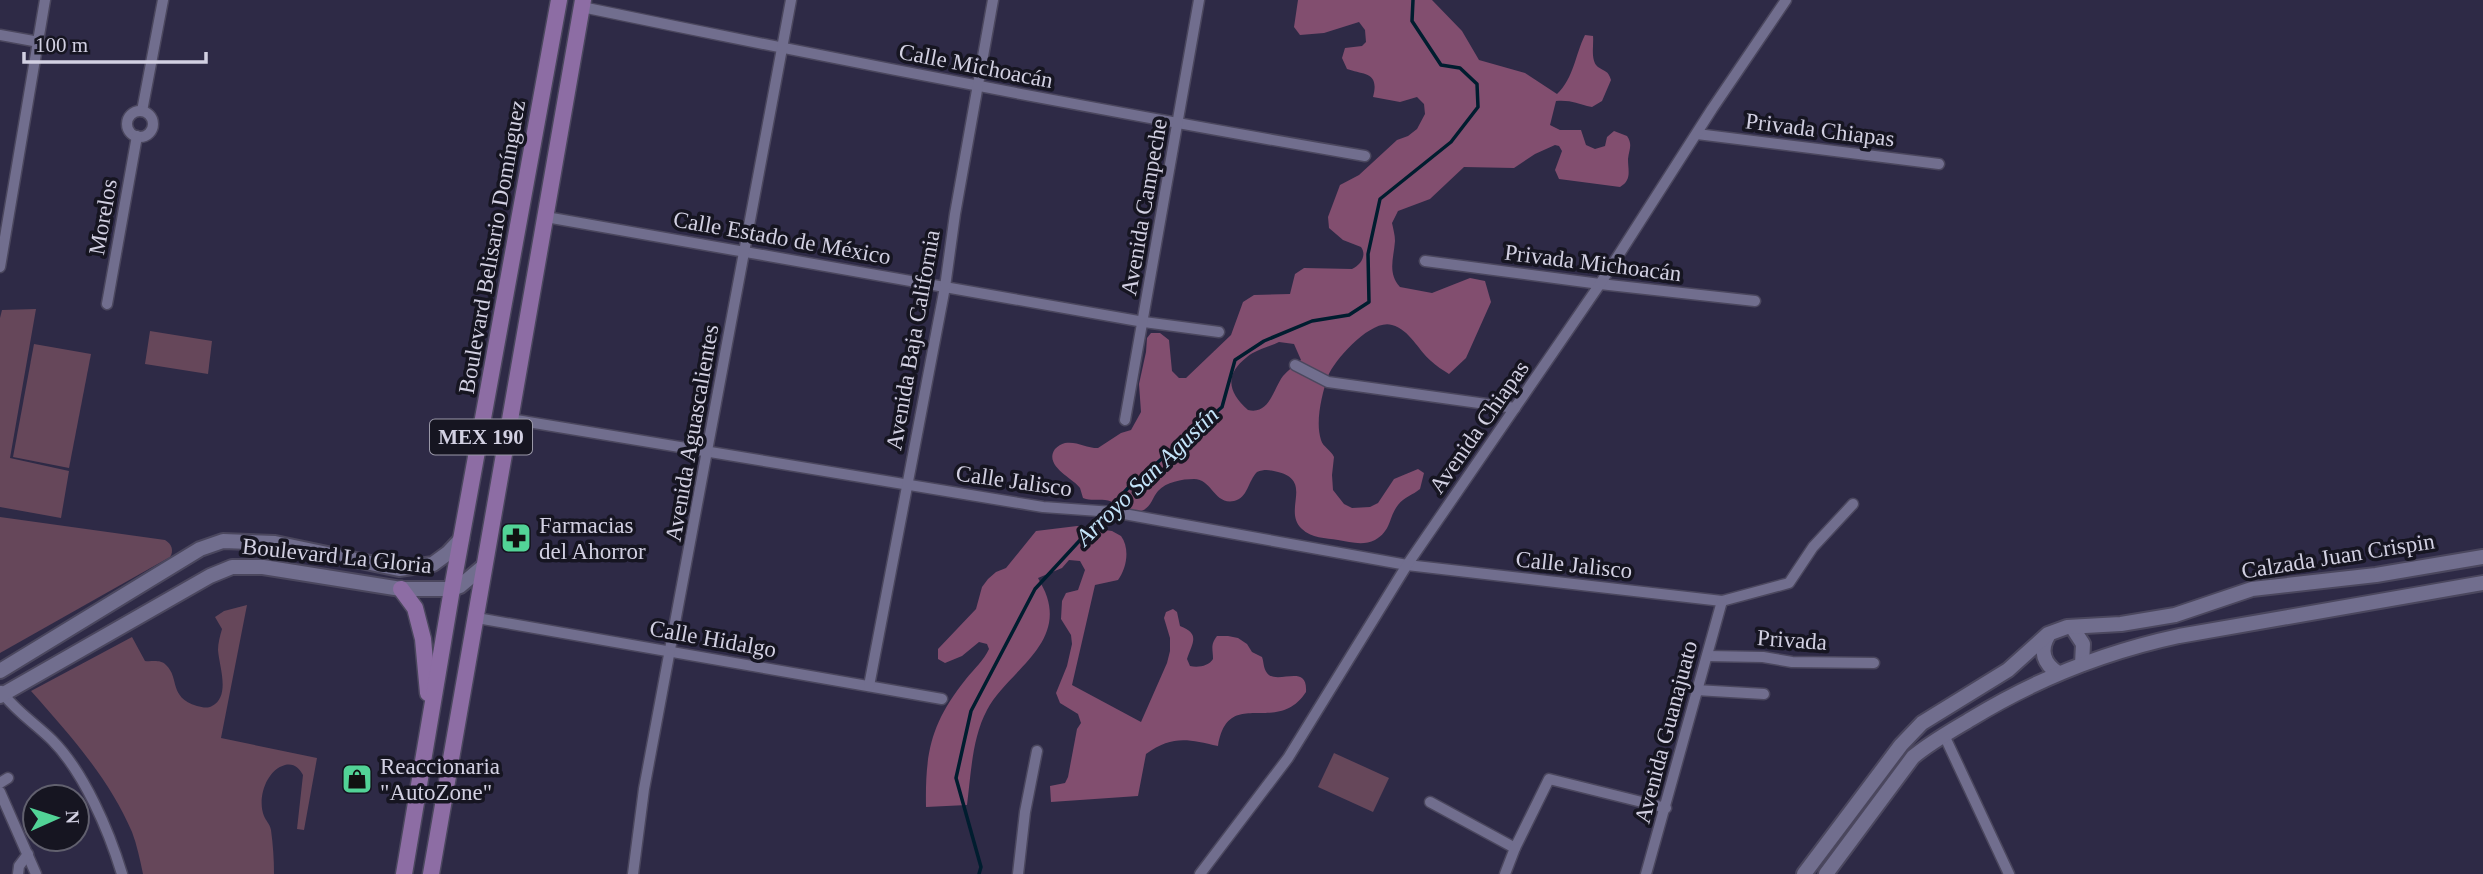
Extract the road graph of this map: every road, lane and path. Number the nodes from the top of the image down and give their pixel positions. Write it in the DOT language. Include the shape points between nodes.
graph roads {
  1 [pos="45,0"];
  2 [pos="163,0"];
  3 [pos="559,0"];
  4 [pos="791,0"];
  5 [pos="993,0"];
  6 [pos="1199,0"];
  7 [pos="1786,0"];
  8 [pos="582,3"];
  9 [pos="0,34"];
  10 [pos="39,42"];
  11 [pos="782,49"];
  12 [pos="978,86"];
  13 [pos="142,111"];
  14 [pos="1179,124"];
  15 [pos="1697,134"];
  16 [pos="137,136"];
  17 [pos="1365,156"];
  18 [pos="1939,164"];
  19 [pos="546,217"];
  20 [pos="745,251"];
  21 [pos="1425,261"];
  22 [pos="0,267"];
  23 [pos="1600,284"];
  24 [pos="945,286"];
  25 [pos="1755,301"];
  26 [pos="107,304"];
  27 [pos="1144,322"];
  28 [pos="1219,332"];
  29 [pos="1295,365"];
  30 [pos="1515,408"];
  31 [pos="510,419"];
  32 [pos="1125,420"];
  33 [pos="708,450"];
  34 [pos="906,485"];
  35 [pos="1853,504"];
  36 [pos="463,537"];
  37 [pos="2483,557"];
  38 [pos="485,565"];
  39 [pos="1407,565"];
  40 [pos="2483,583"];
  41 [pos="401,589"];
  42 [pos="452,589"];
  43 [pos="1722,601"];
  44 [pos="477,618"];
  45 [pos="2072,627"];
  46 [pos="2048,634"];
  47 [pos="671,651"];
  48 [pos="1707,656"];
  49 [pos="1874,663"];
  50 [pos="2082,664"];
  51 [pos="0,671"];
  52 [pos="2058,673"];
  53 [pos="869,686"];
  54 [pos="1696,690"];
  55 [pos="1,694"];
  56 [pos="1764,694"];
  57 [pos="942,699"];
  58 [pos="430,719"];
  59 [pos="1944,735"];
  60 [pos="1037,751"];
  61 [pos="0,792"];
  62 [pos="1430,802"];
  63 [pos="1666,808"];
  64 [pos="1515,848"];
  65 [pos="28,854"];
  66 [pos="18,874"];
  67 [pos="36,874"];
  68 [pos="122,874"];
  69 [pos="404,874"];
  70 [pos="431,874"];
  71 [pos="633,874"];
  72 [pos="1017,874"];
  73 [pos="1200,874"];
  74 [pos="1505,874"];
  75 [pos="1646,874"];
  76 [pos="1804,874"];
  77 [pos="1826,874"];
  78 [pos="2009,874"];
  1 -- 10 [label="street"];
  2 -- 13 [label="street"];
  3 -- 36 [label="main road, Boulevard Belisario Domínguez / MEX 190"];
  4 -- 11 [label="street, Avenida Aguascalientes"];
  5 -- 12 [label="street, Avenida Baja California"];
  6 -- 14 [label="street, Avenida Campeche"];
  7 -- 15 [label="street, Avenida Chiapas"];
  8 -- 11 [label="street, Calle Michoacán"];
  8 -- 19 [label="main road, Boulevard Belisario Domínguez / MEX 190"];
  9 -- 10 [label="street"];
  10 -- 22 [label="street"];
  11 -- 12 [label="street, Calle Michoacán"];
  11 -- 20 [label="street, Avenida Aguascalientes"];
  12 -- 14 [label="street, Calle Michoacán"];
  12 -- 24 [label="street, Avenida Baja California"];
  13 -- 16 [label="street" via="130,115 127,123"];
  13 -- 16 [label="street" via="152,120 152,128"];
  14 -- 17 [label="street, Calle Michoacán"];
  14 -- 27 [label="street, Avenida Campeche"];
  15 -- 18 [label="street, Privada Chiapas"];
  15 -- 23 [label="street, Avenida Chiapas"];
  16 -- 26 [label="street, Morelos"];
  19 -- 20 [label="street, Calle Estado de México"];
  19 -- 31 [label="main road, Boulevard Belisario Domínguez / MEX 190"];
  20 -- 24 [label="street, Calle Estado de México"];
  20 -- 33 [label="street, Avenida Aguascalientes"];
  21 -- 23 [label="street, Privada Michoacán"];
  23 -- 25 [label="street, Privada Michoacán"];
  23 -- 30 [label="street, Avenida Chiapas"];
  24 -- 27 [label="street, Calle Estado de México"];
  24 -- 34 [label="street, Avenida Baja California"];
  27 -- 28 [label="street, Calle Estado de México"];
  27 -- 32 [label="street, Avenida Campeche"];
  29 -- 30 [label="street" via="1328,382"];
  30 -- 39 [label="street, Avenida Chiapas"];
  31 -- 33 [label="street, Calle Jalisco"];
  31 -- 38 [label="main road, Boulevard Belisario Domínguez / MEX 190"];
  33 -- 34 [label="street, Calle Jalisco"];
  33 -- 47 [label="street, Avenida Aguascalientes"];
  34 -- 39 [label="street, Calle Jalisco" via="1043,507 1113,512"];
  34 -- 53 [label="street, Avenida Baja California"];
  35 -- 43 [label="street" via="1813,547 1789,583"];
  36 -- 42 [label="main road, Boulevard Belisario Domínguez / MEX 190"];
  36 -- 51 [label="main road, Boulevard La Gloria" via="433,564 400,569 275,543 223,541 200,550"];
  37 -- 45 [label="main road, Calzada Juan Crispin" via="2252,589 2175,615"];
  38 -- 42 [label="main road, Boulevard La Gloria"];
  38 -- 44 [label="main road, Boulevard Belisario Domínguez / MEX 190"];
  39 -- 43 [label="street, Calle Jalisco"];
  39 -- 73 [label="street, Avenida Chiapas" via="1288,758"];
  40 -- 50 [label="main road" via="2179,636"];
  41 -- 42 [label="main road, Boulevard La Gloria"];
  41 -- 55 [label="main road, Boulevard La Gloria" via="263,567 232,567"];
  41 -- 58 [label="main road" via="415,608 423,639"];
  42 -- 58 [label="main road, Boulevard Belisario Domínguez / MEX 190"];
  43 -- 48 [label="street, Avenida Guanajuato"];
  44 -- 47 [label="street, Calle Hidalgo"];
  44 -- 70 [label="main road, Boulevard Belisario Domínguez / MEX 190"];
  45 -- 46 [label="main road, Calzada Juan Crispin"];
  45 -- 50 [label="main road" via="2083,644"];
  46 -- 52 [label="main road" via="2043,656"];
  46 -- 76 [label="main road, Calzada Juan Crispin" via="2008,670 1922,723"];
  47 -- 53 [label="street, Calle Hidalgo"];
  47 -- 71 [label="street, Avenida Aguascalientes"];
  48 -- 49 [label="street, Privada"];
  48 -- 54 [label="street, Avenida Guanajuato"];
  50 -- 52 [label="main road"];
  52 -- 59 [label="main road"];
  53 -- 57 [label="street, Calle Hidalgo"];
  54 -- 56 [label="street"];
  54 -- 63 [label="street, Avenida Guanajuato"];
  55 -- 68 [label="street" via="55,742 76,773 99,811"];
  58 -- 69 [label="main road, Boulevard Belisario Domínguez / MEX 190"];
  59 -- 77 [label="main road" via="1913,757"];
  59 -- 78 [label="street"];
  60 -- 72 [label="street"];
  61 -- 65 [label="street"];
  62 -- 64 [label="street"];
  63 -- 64 [label="street" via="1549,779"];
  63 -- 75 [label="street, Avenida Guanajuato"];
  64 -- 74 [label="street"];
  65 -- 66 [label="street"];
  65 -- 67 [label="street"];
}
